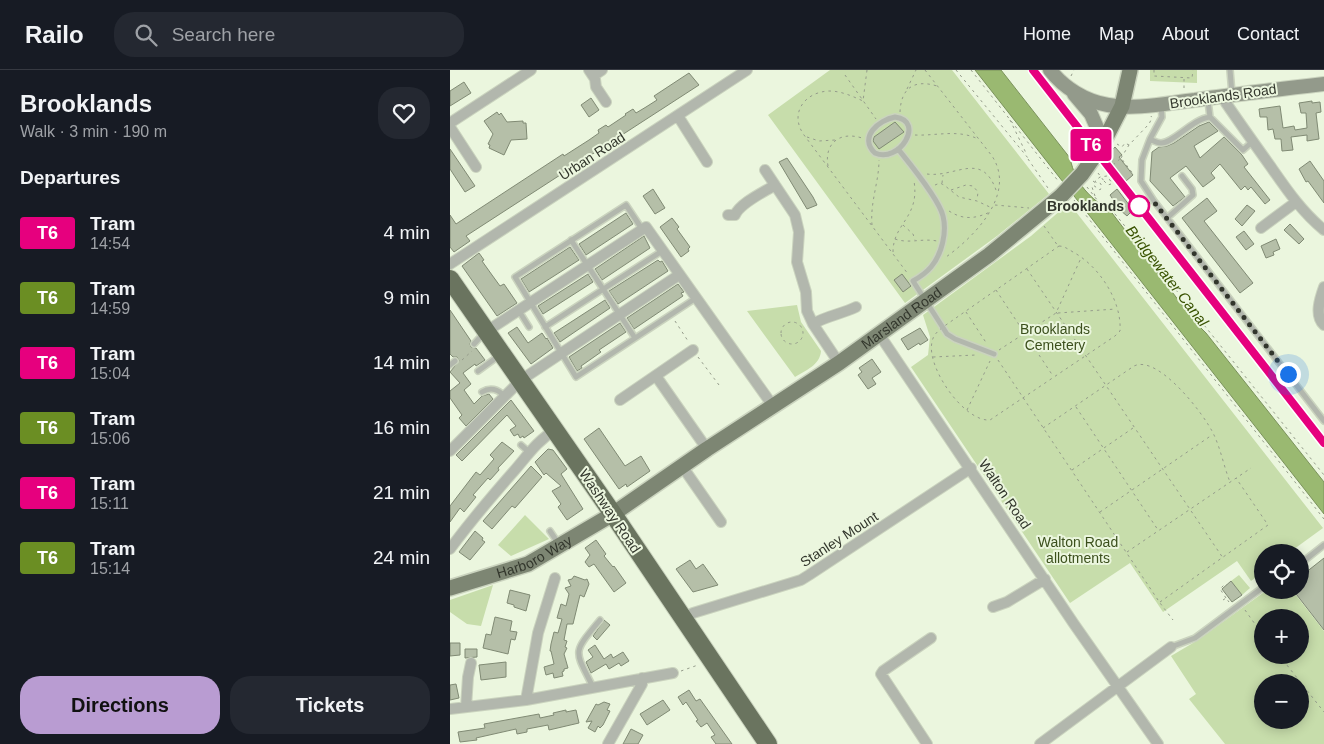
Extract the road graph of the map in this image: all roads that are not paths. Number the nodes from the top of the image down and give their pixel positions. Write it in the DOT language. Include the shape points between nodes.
graph roads {
  1 [pos="531,70"];
  2 [pos="602,70"];
  3 [pos="747,70"];
  4 [pos="1050,70"];
  5 [pos="1130,70"];
  6 [pos="1230,70"];
  7 [pos="591,73"];
  8 [pos="1069,82"];
  9 [pos="1324,84"];
  10 [pos="1228,95"];
  11 [pos="1207,99"];
  12 [pos="606,102"];
  13 [pos="1161,105"];
  14 [pos="1122,106"];
  15 [pos="678,116"];
  16 [pos="1210,117"];
  17 [pos="450,123"];
  18 [pos="450,127"];
  19 [pos="1098,130"];
  20 [pos="1150,139"];
  21 [pos="1252,142"];
  22 [pos="1101,146"];
  23 [pos="898,149"];
  24 [pos="708,162"];
  25 [pos="476,167"];
  26 [pos="765,170"];
  27 [pos="1182,176"];
  28 [pos="775,185"];
  29 [pos="1296,202"];
  30 [pos="734,217"];
  31 [pos="1167,218"];
  32 [pos="644,228"];
  33 [pos="1261,228"];
  34 [pos="1324,230"];
  35 [pos="571,240"];
  36 [pos="663,250"];
  37 [pos="450,264"];
  38 [pos="587,265"];
  39 [pos="679,274"];
  40 [pos="450,279"];
  41 [pos="1324,287"];
  42 [pos="603,289"];
  43 [pos="696,297"];
  44 [pos="927,300"];
  45 [pos="531,303"];
  46 [pos="858,307"];
  47 [pos="519,311"];
  48 [pos="619,315"];
  49 [pos="813,324"];
  50 [pos="1324,325"];
  51 [pos="545,326"];
  52 [pos="529,327"];
  53 [pos="489,334"];
  54 [pos="879,334"];
  55 [pos="635,338"];
  56 [pos="474,344"];
  57 [pos="694,350"];
  58 [pos="502,353"];
  59 [pos="560,353"];
  60 [pos="994,354"];
  61 [pos="456,363"];
  62 [pos="839,363"];
  63 [pos="450,365"];
  64 [pos="478,371"];
  65 [pos="656,376"];
  66 [pos="521,380"];
  67 [pos="482,392"];
  68 [pos="505,397"];
  69 [pos="620,400"];
  70 [pos="773,406"];
  71 [pos="1324,421"];
  72 [pos="555,430"];
  73 [pos="522,445"];
  74 [pos="707,449"];
  75 [pos="530,452"];
  76 [pos="452,453"];
  77 [pos="682,466"];
  78 [pos="970,468"];
  79 [pos="613,514"];
  80 [pos="721,522"];
  81 [pos="550,531"];
  82 [pos="1324,545"];
  83 [pos="560,546"];
  84 [pos="450,549"];
  85 [pos="1309,557"];
  86 [pos="555,578"];
  87 [pos="1045,579"];
  88 [pos="450,588"];
  89 [pos="1254,594"];
  90 [pos="993,607"];
  91 [pos="683,619"];
  92 [pos="600,620"];
  93 [pos="931,638"];
  94 [pos="1171,647"];
  95 [pos="471,663"];
  96 [pos="673,673"];
  97 [pos="642,678"];
  98 [pos="593,687"];
  99 [pos="1117,687"];
  100 [pos="526,700"];
  101 [pos="466,707"];
  102 [pos="450,709"];
  103 [pos="608,744"];
  104 [pos="768,744"];
  105 [pos="927,744"];
  106 [pos="1040,744"];
  107 [pos="1158,744"];
  1 -- 17 [label="street"];
  2 -- 7 [label="street"];
  3 -- 15 [label="street, Urban Road"];
  4 -- 8 [label="street"];
  5 -- 14 [label="main road, Marsland Road"];
  6 -- 10 [label="lane"];
  7 -- 12 [label="street"];
  8 -- 14 [label="street, Brooklands Road" via="1079,94 1106,105"];
  8 -- 19 [label="street"];
  9 -- 10 [label="street, Brooklands Road"];
  10 -- 11 [label="street, Brooklands Road"];
  10 -- 21 [label="street" via="1226,103"];
  11 -- 13 [label="street, Brooklands Road"];
  11 -- 16 [label="lane"];
  13 -- 14 [label="street, Brooklands Road"];
  13 -- 20 [label="lane" via="1162,117"];
  14 -- 22 [label="main road, Marsland Road"];
  15 -- 24 [label="street" via="697,152"];
  15 -- 37 [label="street, Urban Road"];
  16 -- 20 [label="lane" via="1203,118 1165,142"];
  16 -- 21 [label="lane" via="1243,150"];
  18 -- 25 [label="street"];
  19 -- 22 [label="main road"];
  20 -- 31 [label="lane" via="1142,160 1140,181"];
  21 -- 29 [label="street"];
  22 -- 44 [label="main road, Marsland Road, bridge" via="1082,174 1062,194 989,255"];
  23 -- 23 [label="lane" via="909,134 907,124 900,118 889,118 872,131 868,140 871,149 879,154 889,154"];
  23 -- 44 [label="lane" via="943,216 942,243 936,260 913,281"];
  26 -- 28 [label="street"];
  27 -- 31 [label="lane" via="1193,195"];
  28 -- 30 [label="street" via="744,204"];
  28 -- 49 [label="street" via="797,223 796,262"];
  29 -- 33 [label="street"];
  29 -- 34 [label="street"];
  31 -- 71 [label="lane"];
  32 -- 35 [label="lane" via="626,205"];
  32 -- 36 [label="street"];
  32 -- 38 [label="street"];
  35 -- 38 [label="lane"];
  35 -- 45 [label="lane" via="515,277"];
  36 -- 39 [label="street"];
  36 -- 42 [label="lane"];
  38 -- 42 [label="lane"];
  38 -- 45 [label="street"];
  39 -- 43 [label="street"];
  39 -- 48 [label="street"];
  40 -- 53 [label="highway, Washway Road"];
  41 -- 50 [label="street" via="1319,310 1320,321"];
  42 -- 48 [label="lane"];
  42 -- 51 [label="lane"];
  43 -- 55 [label="lane"];
  43 -- 70 [label="street"];
  44 -- 54 [label="main road, Marsland Road"];
  44 -- 60 [label="lane" via="947,334"];
  45 -- 47 [label="street"];
  45 -- 51 [label="lane"];
  46 -- 49 [label="street"];
  47 -- 52 [label="lane"];
  47 -- 53 [label="street"];
  48 -- 55 [label="lane"];
  48 -- 59 [label="street"];
  49 -- 62 [label="street"];
  51 -- 59 [label="lane"];
  53 -- 56 [label="lane"];
  53 -- 58 [label="highway, Washway Road"];
  54 -- 62 [label="main road, Marsland Road"];
  54 -- 78 [label="street, Walton Road"];
  55 -- 59 [label="lane" via="576,377"];
  57 -- 65 [label="street"];
  58 -- 64 [label="lane"];
  58 -- 66 [label="highway, Washway Road"];
  59 -- 66 [label="street"];
  61 -- 63 [label="lane"];
  62 -- 70 [label="main road, Marsland Road"];
  65 -- 69 [label="street"];
  65 -- 74 [label="street"];
  66 -- 68 [label="street"];
  66 -- 72 [label="highway, Washway Road"];
  67 -- 68 [label="lane" via="492,389"];
  68 -- 76 [label="street"];
  70 -- 74 [label="main road, Marsland Road"];
  72 -- 75 [label="street"];
  72 -- 79 [label="highway, Washway Road"];
  73 -- 75 [label="lane"];
  74 -- 77 [label="main road, Marsland Road"];
  75 -- 84 [label="street"];
  77 -- 79 [label="main road, Marsland Road"];
  77 -- 80 [label="street"];
  78 -- 87 [label="street, Walton Road"];
  78 -- 91 [label="street, Stanley Mount" via="801,580 693,613"];
  79 -- 83 [label="main road, Harboro Way"];
  79 -- 91 [label="highway, Washway Road"];
  81 -- 83 [label="lane"];
  82 -- 85 [label="lane"];
  83 -- 88 [label="main road, Harboro Way" via="528,564"];
  86 -- 100 [label="street" via="538,633"];
  87 -- 90 [label="street"];
  87 -- 99 [label="street, Walton Road"];
  89 -- 94 [label="lane" via="1192,639"];
  91 -- 104 [label="highway, Washway Road"];
  92 -- 98 [label="lane" via="578,650"];
  93 -- 105 [label="street" via="881,674"];
  94 -- 99 [label="street"];
  95 -- 101 [label="street"];
  96 -- 97 [label="street"];
  97 -- 98 [label="street"];
  97 -- 103 [label="street" via="642,684"];
  98 -- 100 [label="street"];
  99 -- 106 [label="street"];
  99 -- 107 [label="street, Walton Road"];
  100 -- 101 [label="street"];
  101 -- 102 [label="street"];
}
